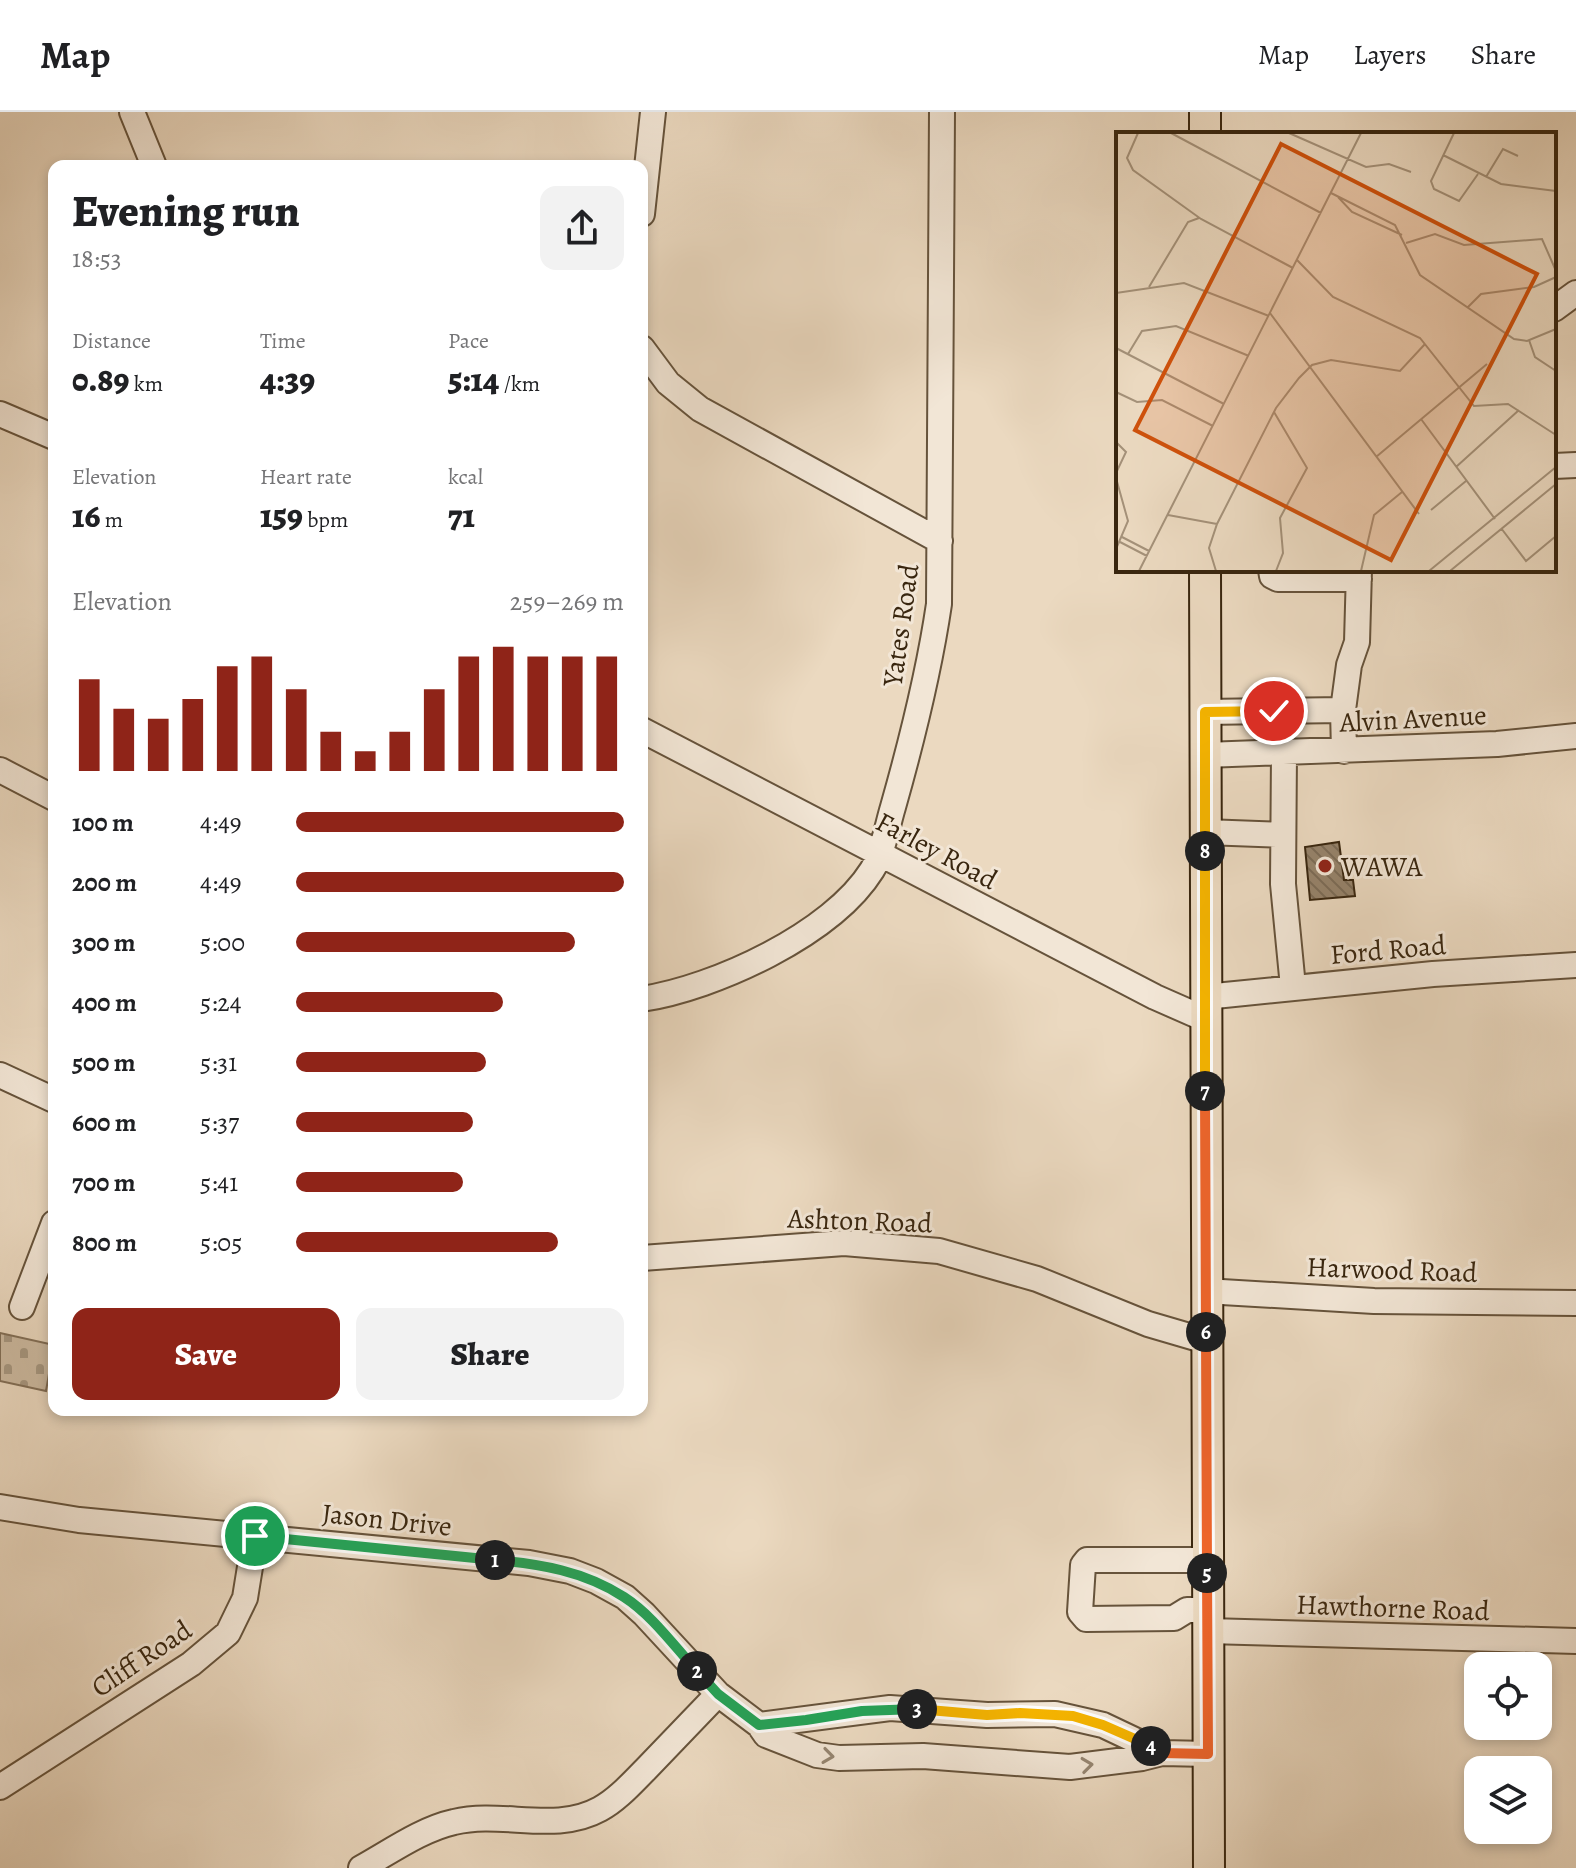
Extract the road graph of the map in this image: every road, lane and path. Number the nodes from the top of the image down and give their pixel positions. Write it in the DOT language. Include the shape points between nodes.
graph roads {
  1 [pos="132,112"];
  2 [pos="653,112"];
  3 [pos="942,112"];
  4 [pos="152,160"];
  5 [pos="648,160"];
  6 [pos="1576,293"];
  7 [pos="1556,308"];
  8 [pos="648,356"];
  9 [pos="0,414"];
  10 [pos="48,434"];
  11 [pos="1576,465"];
  12 [pos="1556,466"];
  13 [pos="940,541"];
  14 [pos="1205,572"];
  15 [pos="1271,572"];
  16 [pos="1359,574"];
  17 [pos="1343,710"];
  18 [pos="1205,712"];
  19 [pos="648,733"];
  20 [pos="1576,736"];
  21 [pos="1344,751"];
  22 [pos="1284,753"];
  23 [pos="1205,755"];
  24 [pos="0,770"];
  25 [pos="48,795"];
  26 [pos="1205,832"];
  27 [pos="1283,835"];
  28 [pos="880,854"];
  29 [pos="1576,965"];
  30 [pos="1293,987"];
  31 [pos="648,997"];
  32 [pos="1205,1008"];
  33 [pos="0,1075"];
  34 [pos="48,1097"];
  35 [pos="48,1239"];
  36 [pos="648,1258"];
  37 [pos="1205,1291"];
  38 [pos="1576,1303"];
  39 [pos="22,1307"];
  40 [pos="1206,1341"];
  41 [pos="0,1507"];
  42 [pos="255,1536"];
  43 [pos="1207,1560"];
  44 [pos="1208,1621"];
  45 [pos="1576,1641"];
  46 [pos="718,1694"];
  47 [pos="759,1725"];
  48 [pos="1162,1753"];
  49 [pos="1208,1754"];
  50 [pos="0,1787"];
  51 [pos="361,1868"];
  52 [pos="1209,1868"];
  1 -- 4 [label="street"];
  2 -- 5 [label="street"];
  3 -- 13 [label="street, Yates Road"];
  6 -- 7 [label="street"];
  8 -- 13 [label="street" via="668,383 700,409"];
  9 -- 10 [label="street"];
  11 -- 12 [label="street"];
  13 -- 28 [label="street, Yates Road" via="932,652"];
  14 -- 18 [label="main road"];
  15 -- 16 [label="street" via="1278,579"];
  16 -- 17 [label="street" via="1357,642"];
  17 -- 18 [label="street"];
  17 -- 21 [label="street"];
  18 -- 23 [label="main road"];
  19 -- 28 [label="street, Farley Road"];
  20 -- 21 [label="street, Alvin Avenue"];
  21 -- 22 [label="street, Alvin Avenue"];
  22 -- 23 [label="street, Alvin Avenue"];
  22 -- 27 [label="street"];
  23 -- 26 [label="main road"];
  24 -- 25 [label="street"];
  26 -- 27 [label="street"];
  26 -- 32 [label="main road"];
  27 -- 30 [label="street"];
  28 -- 31 [label="street, Yates Road" via="848,900 792,941 715,980"];
  28 -- 32 [label="street, Farley Road" via="1155,997"];
  29 -- 30 [label="street, Ford Road"];
  30 -- 32 [label="street, Ford Road"];
  32 -- 37 [label="main road"];
  33 -- 34 [label="street"];
  35 -- 39 [label="street"];
  36 -- 40 [label="street, Ashton Road" via="844,1243 939,1251 1037,1279 1148,1324"];
  37 -- 38 [label="street, Harwood Road" via="1374,1301"];
  37 -- 40 [label="main road"];
  40 -- 43 [label="main road"];
  41 -- 42 [label="street, Jason Drive"];
  42 -- 46 [label="street, Jason Drive" via="570,1571 625,1597"];
  42 -- 50 [label="street, Cliff Road" via="245,1598 220,1641"];
  43 -- 44 [label="main road"];
  43 -- 44 [label="street, Hawthorne Road" via="1087,1560 1080,1612 1086,1619 1174,1618 1187,1610"];
  44 -- 45 [label="street, Hawthorne Road"];
  44 -- 49 [label="main road"];
  46 -- 47 [label="street, Jason Drive"];
  46 -- 51 [label="street" via="630,1786 599,1810 562,1821 453,1822"];
  47 -- 48 [label="street, Jason Drive" via="890,1708 1055,1714 1103,1725"];
  47 -- 48 [label="street, Jason Drive, one-way" via="778,1741 839,1758 923,1756 1070,1767"];
  48 -- 49 [label="street, Jason Drive"];
  49 -- 52 [label="main road"];
}
